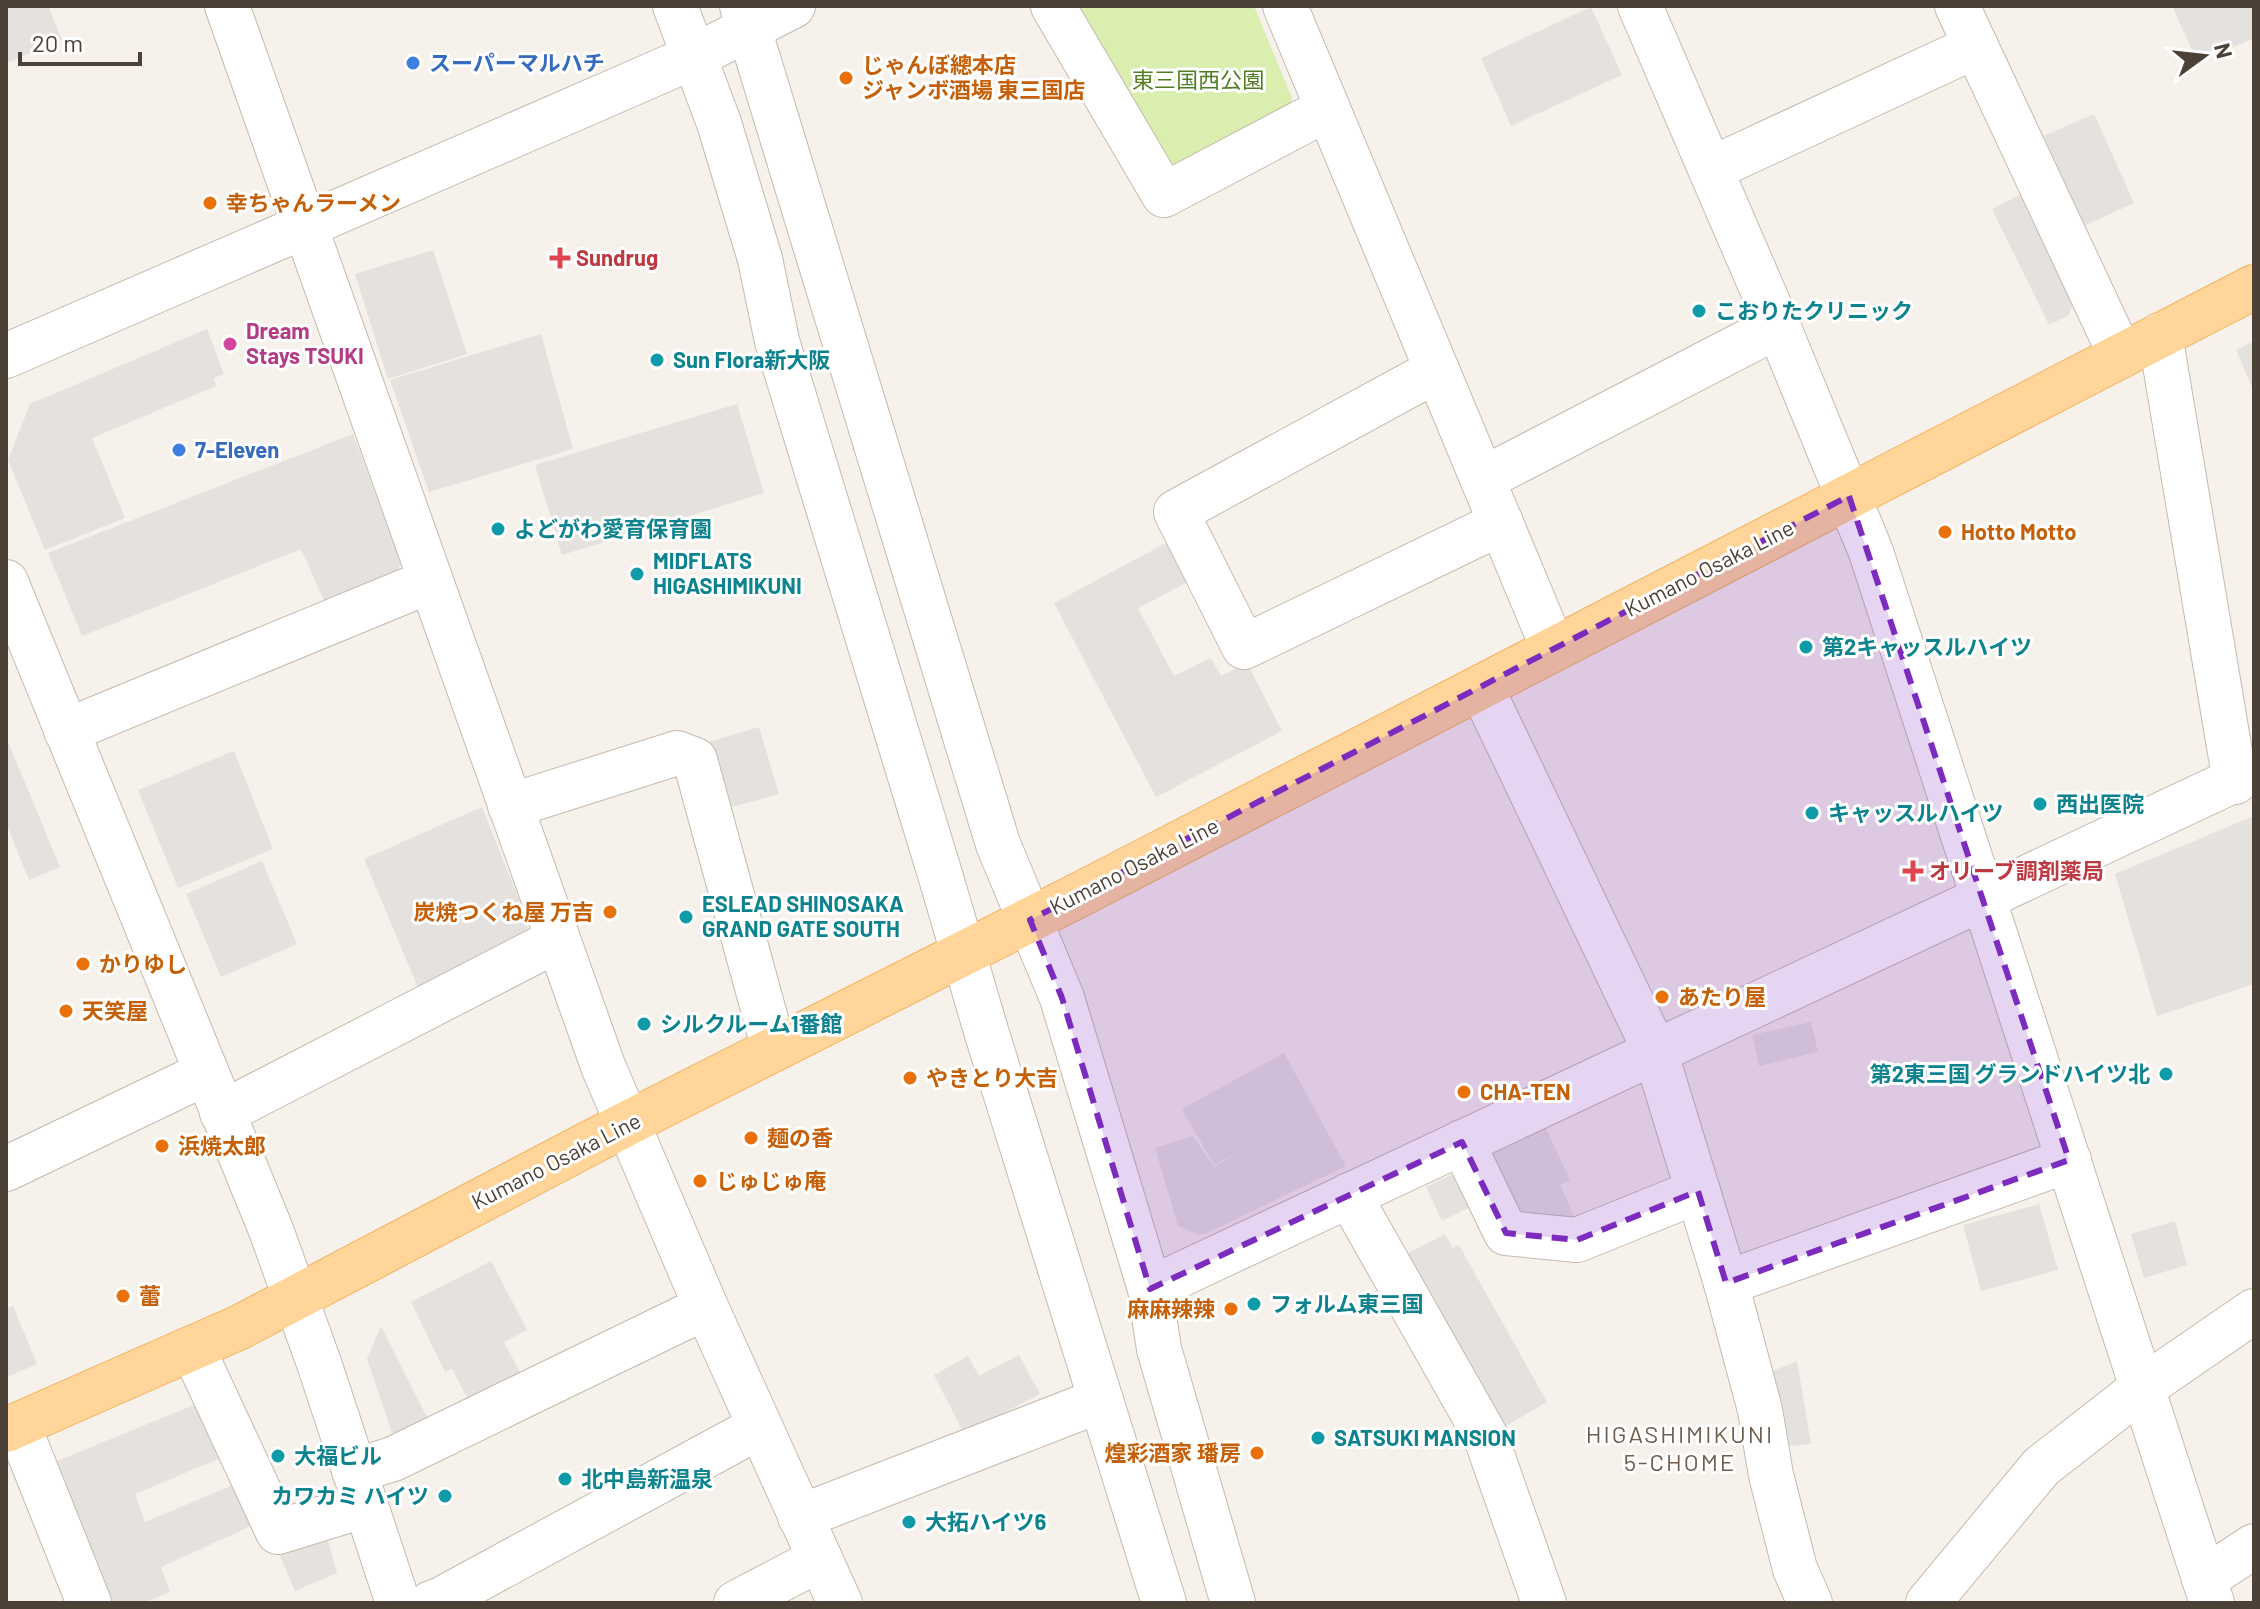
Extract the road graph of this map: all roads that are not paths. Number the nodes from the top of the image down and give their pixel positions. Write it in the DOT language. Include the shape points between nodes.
graph roads {
  1 [pos="227,6"];
  2 [pos="675,6"];
  3 [pos="793,6"];
  4 [pos="1053,6"];
  5 [pos="1285,6"];
  6 [pos="1640,6"];
  7 [pos="1957,6"];
  8 [pos="746,17"];
  9 [pos="1976,46"];
  10 [pos="693,57"];
  11 [pos="1327,109"];
  12 [pos="1711,169"];
  13 [pos="306,227"];
  14 [pos="2254,287"];
  15 [pos="1778,326"];
  16 [pos="2160,335"];
  17 [pos="6,356"];
  18 [pos="2121,356"];
  19 [pos="1437,370"];
  20 [pos="1483,479"];
  21 [pos="1849,496"];
  22 [pos="1501,523"];
  23 [pos="430,581"];
  24 [pos="6,582"];
  25 [pos="1553,648"];
  26 [pos="1481,687"];
  27 [pos="66,731"];
  28 [pos="2244,776"];
  29 [pos="510,806"];
  30 [pos="1984,897"];
  31 [pos="1030,920"];
  32 [pos="557,940"];
  33 [pos="964,953"];
  34 [pos="774,1049"];
  35 [pos="1655,1051"];
  36 [pos="206,1073"];
  37 [pos="222,1113"];
  38 [pos="628,1123"];
  39 [pos="1462,1142"];
  40 [pos="2069,1160"];
  41 [pos="6,1168"];
  42 [pos="1698,1191"];
  43 [pos="1349,1195"];
  44 [pos="1726,1283"];
  45 [pos="1150,1289"];
  46 [pos="295,1297"];
  47 [pos="706,1307"];
  48 [pos="2254,1311"];
  49 [pos="193,1349"];
  50 [pos="2142,1388"];
  51 [pos="1101,1400"];
  52 [pos="759,1427"];
  53 [pos="12,1428"];
  54 [pos="360,1488"];
  55 [pos="800,1517"];
  56 [pos="2254,1546"];
  57 [pos="820,1559"];
  58 [pos="2208,1591"];
  59 [pos="89,1603"];
  60 [pos="398,1603"];
  61 [pos="431,1603"];
  62 [pos="736,1603"];
  63 [pos="840,1603"];
  64 [pos="1164,1603"];
  65 [pos="1233,1603"];
  66 [pos="1544,1603"];
  67 [pos="1810,1603"];
  68 [pos="1928,1603"];
  1 -- 13 [label="street"];
  2 -- 10 [label="street"];
  3 -- 8 [label="street"];
  4 -- 11 [label="street" via="1164,195"];
  5 -- 11 [label="street"];
  6 -- 12 [label="street"];
  7 -- 9 [label="street"];
  8 -- 10 [label="street"];
  8 -- 31 [label="street" via="998,844"];
  9 -- 12 [label="street"];
  9 -- 18 [label="street"];
  10 -- 13 [label="street"];
  10 -- 33 [label="street" via="719,123 760,259 777,341"];
  11 -- 19 [label="street"];
  12 -- 15 [label="street"];
  13 -- 17 [label="street"];
  13 -- 23 [label="street"];
  14 -- 16 [label="main road, Kumano Osaka Line"];
  15 -- 20 [label="street"];
  15 -- 21 [label="street"];
  16 -- 18 [label="main road, Kumano Osaka Line"];
  16 -- 28 [label="street"];
  18 -- 21 [label="main road, Kumano Osaka Line"];
  19 -- 20 [label="street"];
  19 -- 22 [label="street" via="1176,512 1244,647"];
  20 -- 22 [label="street"];
  21 -- 25 [label="main road, Kumano Osaka Line"];
  21 -- 30 [label="street"];
  22 -- 25 [label="street"];
  23 -- 27 [label="street"];
  23 -- 29 [label="street"];
  24 -- 27 [label="street"];
  25 -- 26 [label="main road, Kumano Osaka Line"];
  26 -- 31 [label="main road, Kumano Osaka Line"];
  26 -- 35 [label="street"];
  27 -- 36 [label="street"];
  28 -- 30 [label="street"];
  29 -- 32 [label="street"];
  29 -- 34 [label="street" via="677,753 695,760"];
  30 -- 35 [label="street"];
  30 -- 40 [label="street"];
  31 -- 33 [label="main road, Kumano Osaka Line"];
  31 -- 45 [label="street" via="1062,998"];
  32 -- 37 [label="street"];
  32 -- 38 [label="street"];
  33 -- 34 [label="main road, Kumano Osaka Line"];
  33 -- 51 [label="street"];
  34 -- 38 [label="main road, Kumano Osaka Line"];
  35 -- 39 [label="street"];
  35 -- 42 [label="street"];
  36 -- 37 [label="street"];
  36 -- 41 [label="street"];
  37 -- 46 [label="street"];
  38 -- 46 [label="main road, Kumano Osaka Line"];
  38 -- 47 [label="street"];
  39 -- 42 [label="street" via="1506,1233 1577,1240"];
  39 -- 43 [label="street"];
  40 -- 44 [label="street"];
  40 -- 50 [label="street"];
  42 -- 44 [label="street"];
  43 -- 45 [label="street"];
  43 -- 66 [label="street" via="1485,1435"];
  44 -- 67 [label="street" via="1760,1410 1771,1475"];
  45 -- 65 [label="street" via="1159,1349"];
  46 -- 49 [label="main road, Kumano Osaka Line"];
  46 -- 54 [label="street"];
  47 -- 52 [label="street"];
  47 -- 54 [label="street" via="393,1459"];
  48 -- 50 [label="street"];
  49 -- 53 [label="main road, Kumano Osaka Line"];
  49 -- 54 [label="street" via="278,1532"];
  50 -- 58 [label="street"];
  50 -- 68 [label="street" via="2041,1467"];
  51 -- 55 [label="street"];
  51 -- 64 [label="street"];
  52 -- 55 [label="street"];
  52 -- 61 [label="street"];
  53 -- 59 [label="street"];
  54 -- 60 [label="street"];
  55 -- 57 [label="street"];
  56 -- 58 [label="street"];
  57 -- 62 [label="street"];
  57 -- 63 [label="street"];
}
